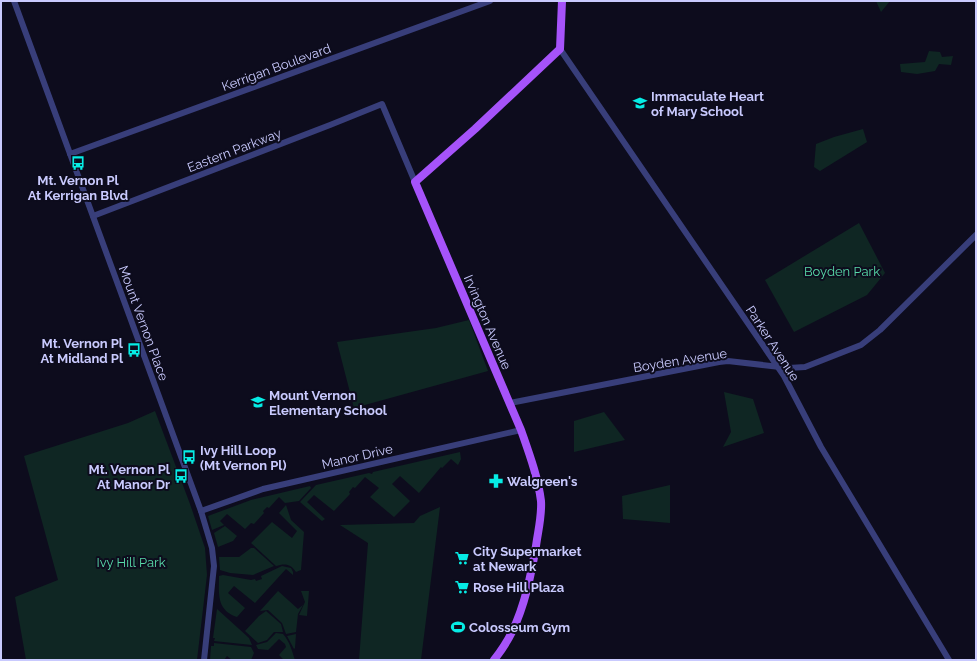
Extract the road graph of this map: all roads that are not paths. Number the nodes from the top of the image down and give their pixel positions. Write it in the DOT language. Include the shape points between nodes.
graph roads {
  1 [pos="14,1"];
  2 [pos="490,1"];
  3 [pos="562,1"];
  4 [pos="560,49"];
  5 [pos="70,154"];
  6 [pos="415,182"];
  7 [pos="93,216"];
  8 [pos="976,235"];
  9 [pos="777,366"];
  10 [pos="510,403"];
  11 [pos="521,430"];
  12 [pos="201,511"];
  13 [pos="204,660"];
  14 [pos="494,660"];
  15 [pos="949,660"];
  1 -- 5 [label="street, Mount Vernon Place"];
  2 -- 5 [label="street, Kerrigan Boulevard"];
  3 -- 4 [label="main road"];
  4 -- 6 [label="main road"];
  4 -- 9 [label="street, Parker Avenue"];
  5 -- 7 [label="street, Mount Vernon Place"];
  6 -- 7 [label="street, Eastern Parkway" via="382,104"];
  6 -- 10 [label="main road, Irvington Avenue"];
  7 -- 12 [label="street, Mount Vernon Place"];
  8 -- 9 [label="street, Boyden Avenue" via="880,330 861,345 805,367"];
  9 -- 10 [label="street, Boyden Avenue" via="719,362"];
  9 -- 15 [label="street, Parker Avenue" via="820,447"];
  10 -- 11 [label="main road, Irvington Avenue"];
  11 -- 12 [label="street, Manor Drive" via="263,489"];
  11 -- 14 [label="main road, Irvington Avenue" via="536,478 541,500 541,516 521,610 512,632"];
  12 -- 13 [label="street, Mount Vernon Place" via="212,548 214,566"];
}
